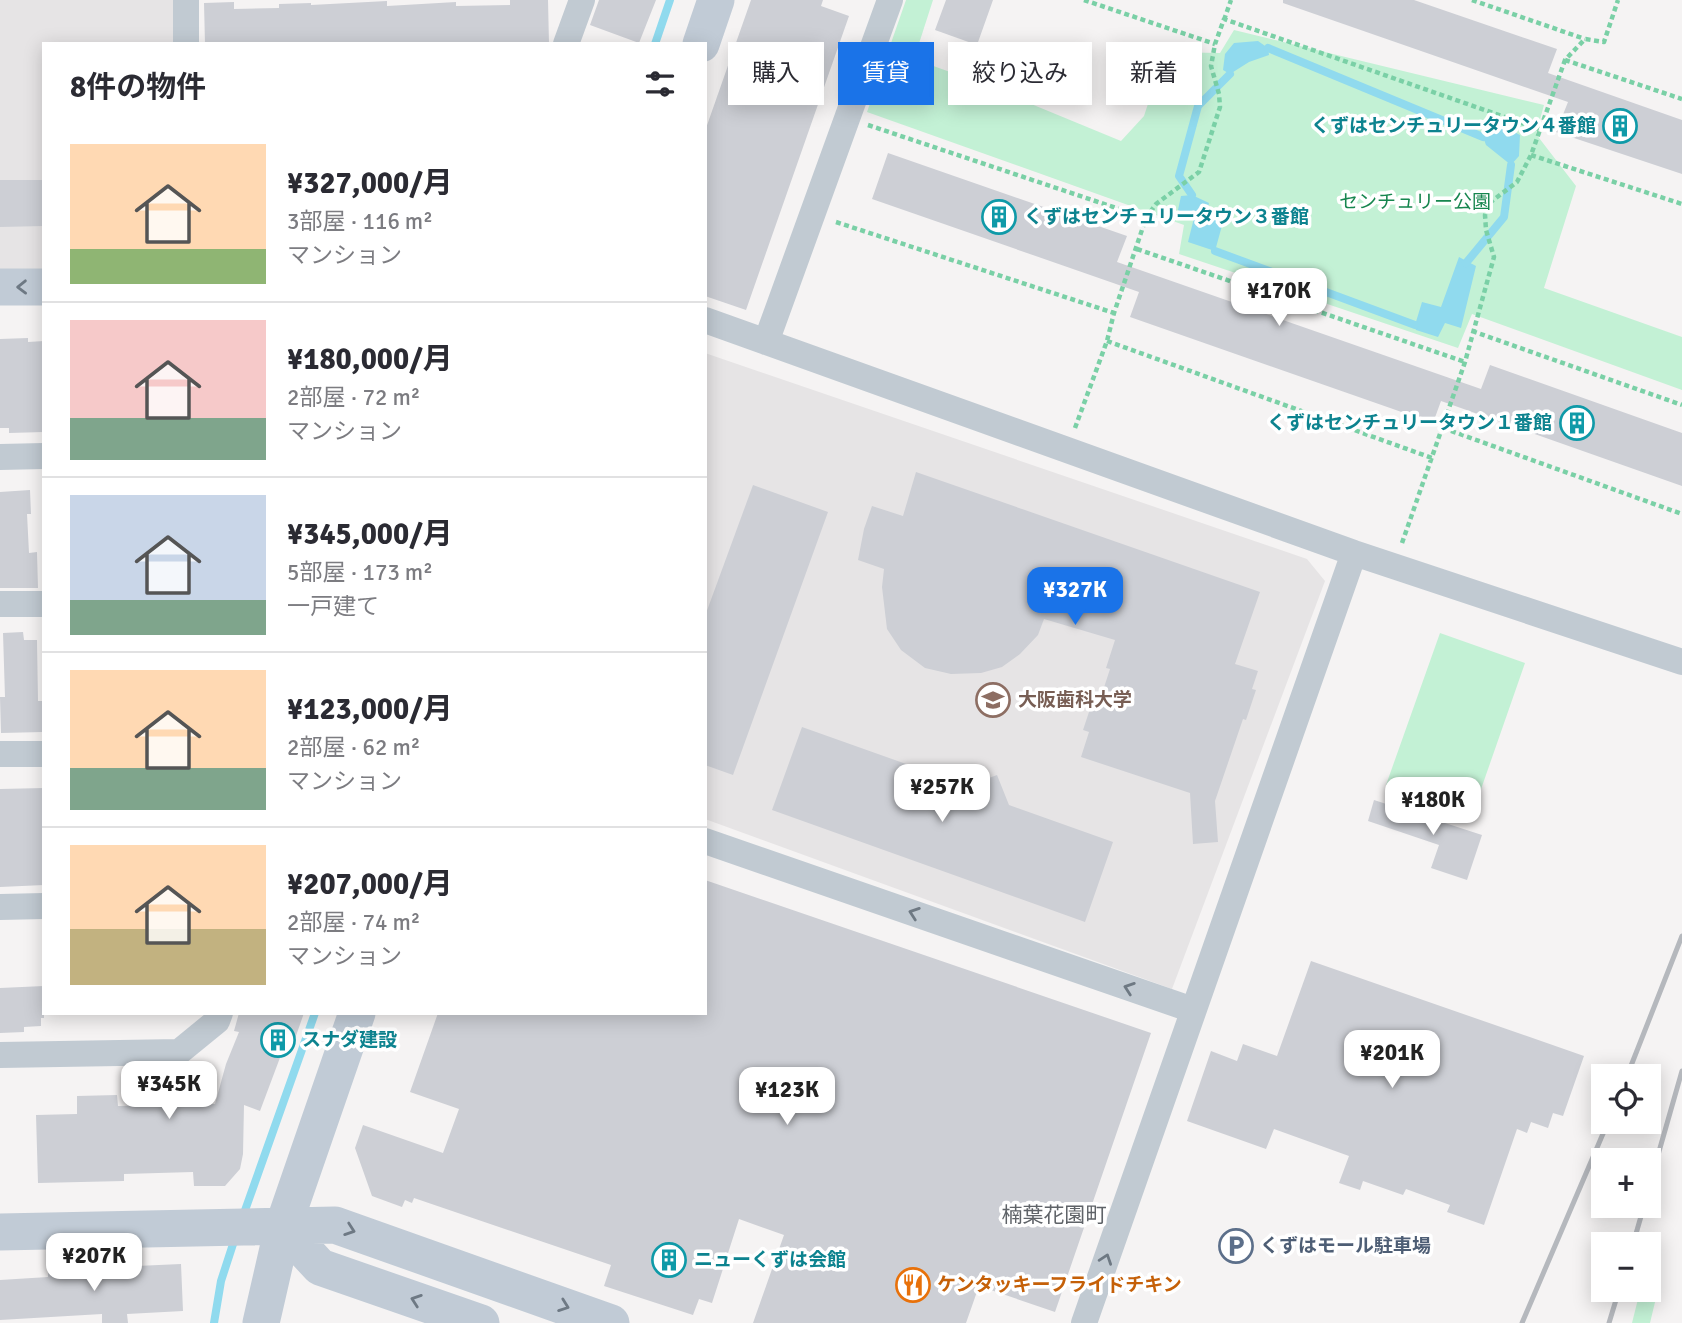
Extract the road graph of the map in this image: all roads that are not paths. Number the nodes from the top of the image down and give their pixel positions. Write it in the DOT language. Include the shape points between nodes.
graph roads {
  1 [pos="186,0"];
  2 [pos="582,0"];
  3 [pos="716,0"];
  4 [pos="891,0"];
  5 [pos="186,42"];
  6 [pos="567,42"];
  7 [pos="702,42"];
  8 [pos="0,287"];
  9 [pos="42,287"];
  10 [pos="707,321"];
  11 [pos="766,342"];
  12 [pos="42,456"];
  13 [pos="0,457"];
  14 [pos="1354,553"];
  15 [pos="0,604"];
  16 [pos="42,604"];
  17 [pos="1682,662"];
  18 [pos="0,754"];
  19 [pos="42,754"];
  20 [pos="707,842"];
  21 [pos="42,906"];
  22 [pos="0,907"];
  23 [pos="1194,1010"];
  24 [pos="219,1015"];
  25 [pos="356,1015"];
  26 [pos="0,1055"];
  27 [pos="283,1227"];
  28 [pos="0,1232"];
  29 [pos="261,1323"];
  30 [pos="481,1323"];
  31 [pos="611,1323"];
  32 [pos="1084,1323"];
  1 -- 5 [label="street"];
  2 -- 6 [label="street"];
  3 -- 7 [label="street"];
  4 -- 11 [label="street"];
  9 -- 8 [label="street, one-way"];
  10 -- 11 [label="street"];
  11 -- 14 [label="street"];
  12 -- 13 [label="street"];
  14 -- 17 [label="street"];
  14 -- 23 [label="street"];
  15 -- 16 [label="street"];
  18 -- 19 [label="street"];
  23 -- 20 [label="street, one-way"];
  21 -- 22 [label="street"];
  32 -- 23 [label="street, one-way"];
  24 -- 26 [label="street" via="179,1052"];
  25 -- 27 [label="street"];
  27 -- 28 [label="street"];
  27 -- 29 [label="street"];
  30 -- 27 [label="street, one-way" via="320,1267"];
  27 -- 31 [label="street, one-way" via="335,1225"];
}
